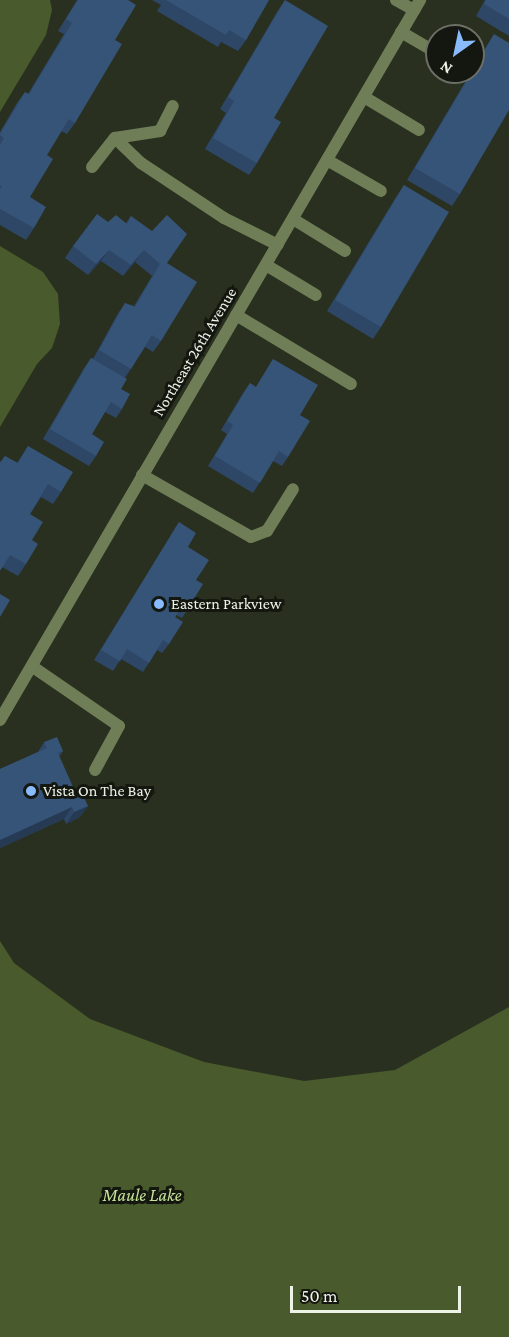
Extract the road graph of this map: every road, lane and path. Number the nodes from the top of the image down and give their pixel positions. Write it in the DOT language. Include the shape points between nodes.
graph roads {
  1 [pos="396,0"];
  2 [pos="417,5"];
  3 [pos="401,32"];
  4 [pos="425,46"];
  5 [pos="364,97"];
  6 [pos="173,106"];
  7 [pos="419,130"];
  8 [pos="115,138"];
  9 [pos="327,160"];
  10 [pos="92,167"];
  11 [pos="381,191"];
  12 [pos="293,219"];
  13 [pos="278,245"];
  14 [pos="345,251"];
  15 [pos="266,265"];
  16 [pos="316,295"];
  17 [pos="236,315"];
  18 [pos="351,384"];
  19 [pos="142,475"];
  20 [pos="293,489"];
  21 [pos="33,667"];
  22 [pos="0,720"];
  23 [pos="95,770"];
  1 -- 2 [label="street"];
  2 -- 3 [label="street, Northeast 26th Avenue"];
  3 -- 4 [label="street"];
  3 -- 5 [label="street, Northeast 26th Avenue"];
  5 -- 7 [label="street"];
  5 -- 9 [label="street, Northeast 26th Avenue"];
  6 -- 8 [label="street" via="160,131"];
  8 -- 10 [label="street"];
  8 -- 13 [label="street" via="141,163 224,218"];
  9 -- 11 [label="street"];
  9 -- 12 [label="street, Northeast 26th Avenue"];
  12 -- 13 [label="street, Northeast 26th Avenue"];
  12 -- 14 [label="street"];
  13 -- 15 [label="street, Northeast 26th Avenue"];
  15 -- 16 [label="street"];
  15 -- 17 [label="street, Northeast 26th Avenue"];
  17 -- 18 [label="street"];
  17 -- 19 [label="street, Northeast 26th Avenue"];
  19 -- 20 [label="street" via="251,537 267,531"];
  19 -- 21 [label="street, Northeast 26th Avenue"];
  21 -- 22 [label="street, Northeast 26th Avenue"];
  21 -- 23 [label="street" via="119,726"];
}
